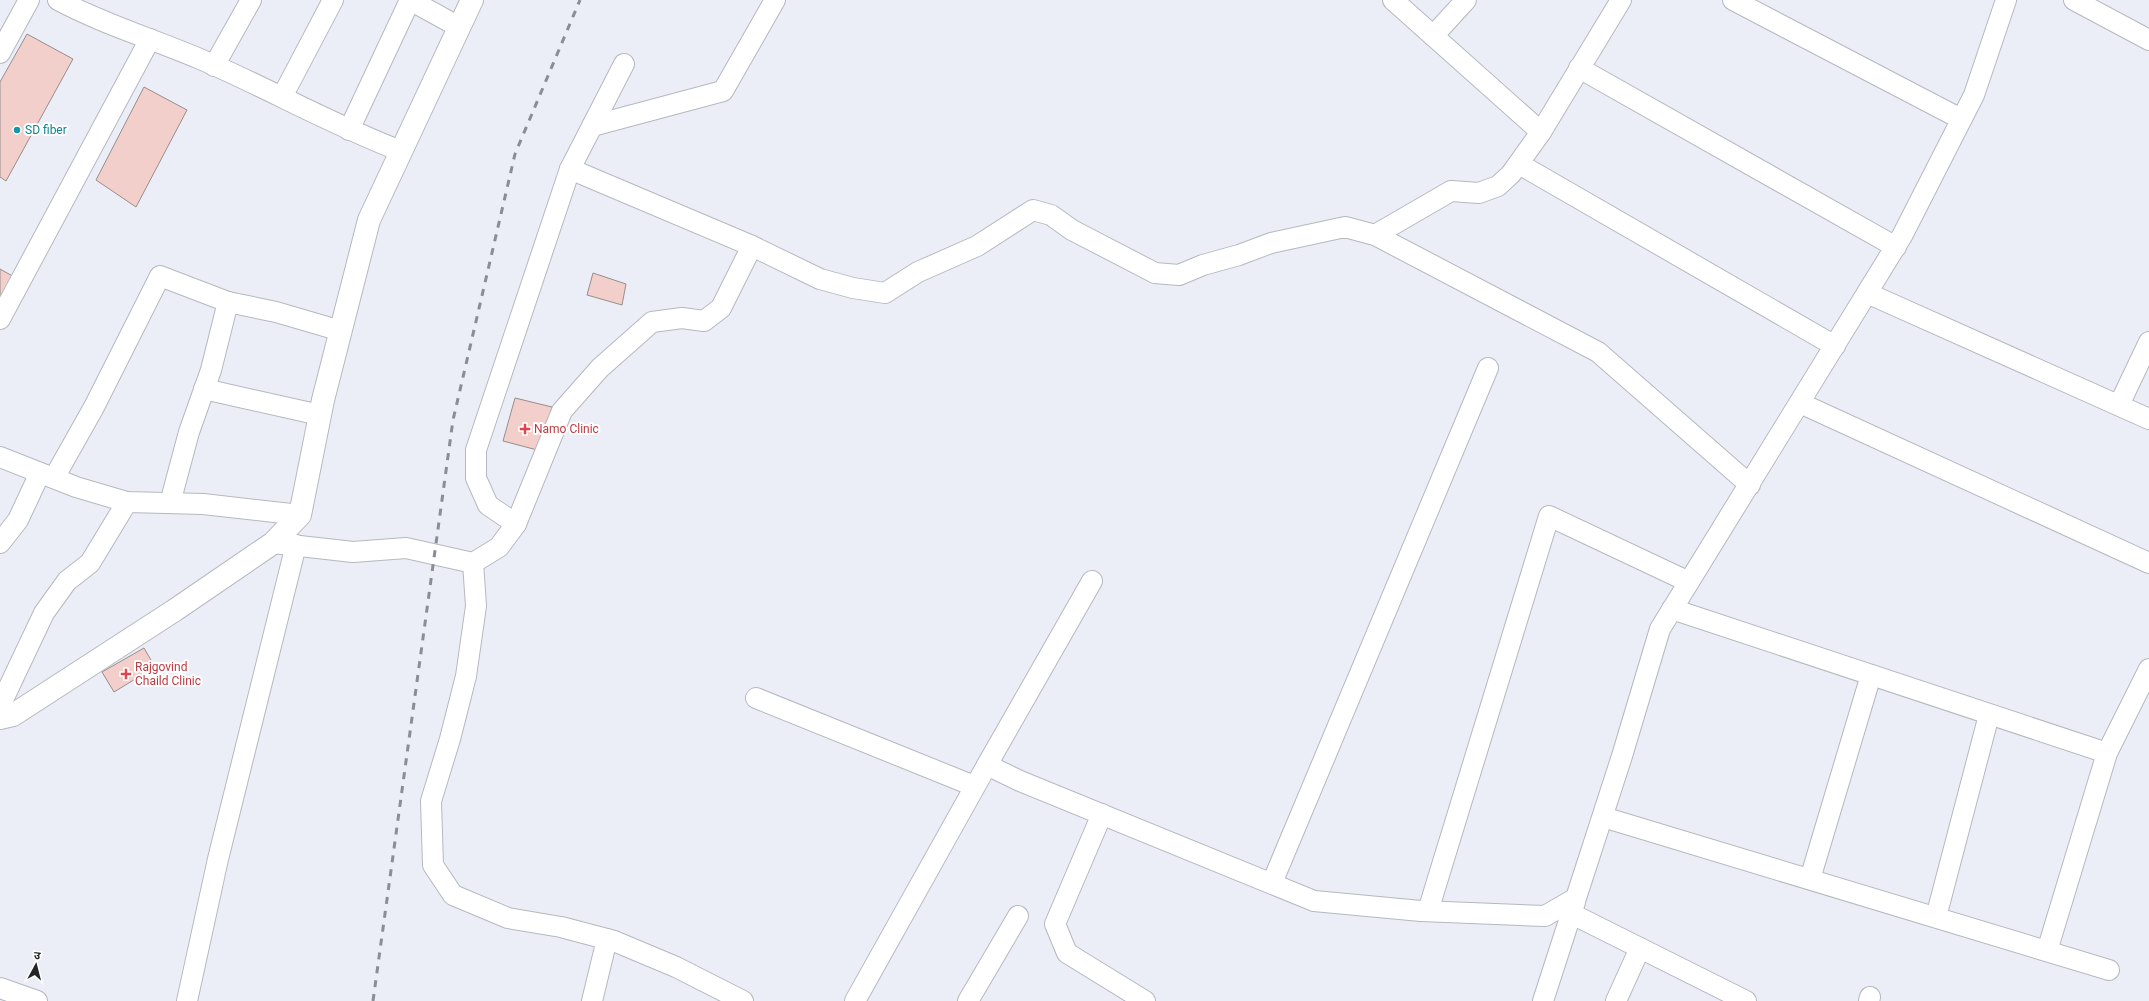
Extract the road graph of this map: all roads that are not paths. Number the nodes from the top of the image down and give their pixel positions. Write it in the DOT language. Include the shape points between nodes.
graph roads {
  1 [pos="29,0"];
  2 [pos="58,0"];
  3 [pos="251,0"];
  4 [pos="333,0"];
  5 [pos="410,0"];
  6 [pos="472,0"];
  7 [pos="775,0"];
  8 [pos="1393,0"];
  9 [pos="1466,0"];
  10 [pos="1621,0"];
  11 [pos="1733,0"];
  12 [pos="2006,0"];
  13 [pos="2074,0"];
  14 [pos="94,8"];
  15 [pos="459,26"];
  16 [pos="1433,36"];
  17 [pos="150,39"];
  18 [pos="2149,40"];
  19 [pos="0,53"];
  20 [pos="624,64"];
  21 [pos="214,66"];
  22 [pos="1579,68"];
  23 [pos="282,97"];
  24 [pos="1961,119"];
  25 [pos="592,126"];
  26 [pos="349,130"];
  27 [pos="1541,132"];
  28 [pos="401,151"];
  29 [pos="1518,164"];
  30 [pos="570,169"];
  31 [pos="1376,235"];
  32 [pos="752,246"];
  33 [pos="1896,247"];
  34 [pos="1867,293"];
  35 [pos="228,302"];
  36 [pos="0,319"];
  37 [pos="341,331"];
  38 [pos="2149,342"];
  39 [pos="1835,346"];
  40 [pos="1488,368"];
  41 [pos="204,389"];
  42 [pos="1800,403"];
  43 [pos="2119,405"];
  44 [pos="320,415"];
  45 [pos="2149,419"];
  46 [pos="0,457"];
  47 [pos="47,476"];
  48 [pos="1750,485"];
  49 [pos="127,502"];
  50 [pos="170,503"];
  51 [pos="300,515"];
  52 [pos="516,524"];
  53 [pos="0,543"];
  54 [pos="273,543"];
  55 [pos="296,545"];
  56 [pos="473,563"];
  57 [pos="2149,563"];
  58 [pos="1092,582"];
  59 [pos="1689,582"];
  60 [pos="1672,609"];
  61 [pos="2149,668"];
  62 [pos="1871,675"];
  63 [pos="756,698"];
  64 [pos="0,706"];
  65 [pos="1989,715"];
  66 [pos="0,718"];
  67 [pos="2108,753"];
  68 [pos="987,765"];
  69 [pos="974,786"];
  70 [pos="1102,814"];
  71 [pos="1603,817"];
  72 [pos="1810,879"];
  73 [pos="1272,883"];
  74 [pos="1574,906"];
  75 [pos="1428,911"];
  76 [pos="1018,916"];
  77 [pos="1936,917"];
  78 [pos="607,939"];
  79 [pos="1640,948"];
  80 [pos="2047,951"];
  81 [pos="2109,970"];
  82 [pos="0,988"];
  83 [pos="1726,997"];
  84 [pos="37,1001"];
  85 [pos="187,1001"];
  86 [pos="592,1001"];
  87 [pos="743,1001"];
  88 [pos="855,1001"];
  89 [pos="968,1001"];
  90 [pos="1145,1001"];
  91 [pos="1543,1001"];
  92 [pos="1616,1001"];
  93 [pos="1746,1001"];
  1 -- 19 [label="street"];
  2 -- 14 [label="street"];
  3 -- 21 [label="street"];
  4 -- 23 [label="street"];
  5 -- 15 [label="street"];
  5 -- 26 [label="street"];
  6 -- 15 [label="street"];
  7 -- 25 [label="street" via="723,91"];
  8 -- 16 [label="street"];
  9 -- 16 [label="street"];
  10 -- 22 [label="street"];
  11 -- 24 [label="street"];
  12 -- 24 [label="street" via="1974,95"];
  13 -- 18 [label="street"];
  14 -- 17 [label="street"];
  15 -- 28 [label="street"];
  16 -- 27 [label="street"];
  17 -- 21 [label="street"];
  17 -- 36 [label="street"];
  20 -- 25 [label="street"];
  21 -- 23 [label="street"];
  22 -- 27 [label="street"];
  22 -- 33 [label="street"];
  23 -- 26 [label="street"];
  24 -- 33 [label="street"];
  25 -- 30 [label="street"];
  26 -- 28 [label="street"];
  27 -- 29 [label="street"];
  28 -- 37 [label="street" via="369,220"];
  29 -- 31 [label="street" via="1498,186 1479,193 1452,191"];
  29 -- 39 [label="street"];
  30 -- 32 [label="street"];
  30 -- 52 [label="street" via="476,450 476,478 488,505"];
  31 -- 32 [label="street" via="1346,227 1271,243 1179,275 1155,273 1072,230 1051,215 1034,210 977,246 918,272 885,293 820,279"];
  31 -- 48 [label="street" via="1598,352"];
  32 -- 52 [label="street" via="720,308 704,321 682,318 652,322 600,368 562,411"];
  33 -- 34 [label="street"];
  34 -- 39 [label="street"];
  34 -- 43 [label="street"];
  35 -- 37 [label="street" via="276,312"];
  35 -- 41 [label="street"];
  35 -- 47 [label="street" via="160,276 94,407"];
  37 -- 44 [label="street"];
  38 -- 43 [label="street"];
  39 -- 42 [label="street"];
  40 -- 73 [label="street"];
  41 -- 44 [label="street"];
  41 -- 50 [label="street" via="188,432"];
  42 -- 48 [label="street"];
  42 -- 57 [label="street"];
  43 -- 45 [label="street"];
  44 -- 51 [label="street"];
  46 -- 47 [label="street"];
  47 -- 49 [label="street"];
  47 -- 53 [label="street"];
  48 -- 59 [label="street"];
  49 -- 50 [label="street"];
  49 -- 64 [label="street" via="90,563 67,581 44,613"];
  50 -- 51 [label="street" via="203,504"];
  51 -- 54 [label="street"];
  52 -- 56 [label="street" via="499,546"];
  54 -- 55 [label="street"];
  54 -- 66 [label="street" via="169,615 13,715"];
  55 -- 56 [label="street" via="353,552 406,548"];
  55 -- 85 [label="street" via="218,859"];
  56 -- 78 [label="street" via="476,606 466,676 431,801 433,865 453,895 508,918 561,927"];
  58 -- 68 [label="street"];
  59 -- 60 [label="street"];
  59 -- 75 [label="street" via="1549,516"];
  60 -- 62 [label="street"];
  60 -- 71 [label="street" via="1660,629"];
  61 -- 67 [label="street"];
  62 -- 65 [label="street"];
  62 -- 72 [label="street"];
  63 -- 69 [label="street"];
  65 -- 67 [label="street"];
  65 -- 77 [label="street"];
  67 -- 80 [label="street"];
  68 -- 69 [label="street"];
  68 -- 70 [label="street"];
  69 -- 88 [label="street"];
  70 -- 73 [label="street"];
  70 -- 90 [label="street" via="1056,924 1067,953"];
  71 -- 72 [label="street"];
  71 -- 74 [label="street"];
  72 -- 77 [label="street"];
  73 -- 75 [label="street" via="1314,901"];
  74 -- 75 [label="street" via="1545,916"];
  74 -- 79 [label="street"];
  74 -- 91 [label="street"];
  76 -- 89 [label="street"];
  77 -- 80 [label="street"];
  78 -- 86 [label="street"];
  78 -- 87 [label="street" via="676,967"];
  79 -- 83 [label="street"];
  79 -- 92 [label="street"];
  80 -- 81 [label="street"];
  82 -- 84 [label="street"];
  83 -- 93 [label="street"];
}
